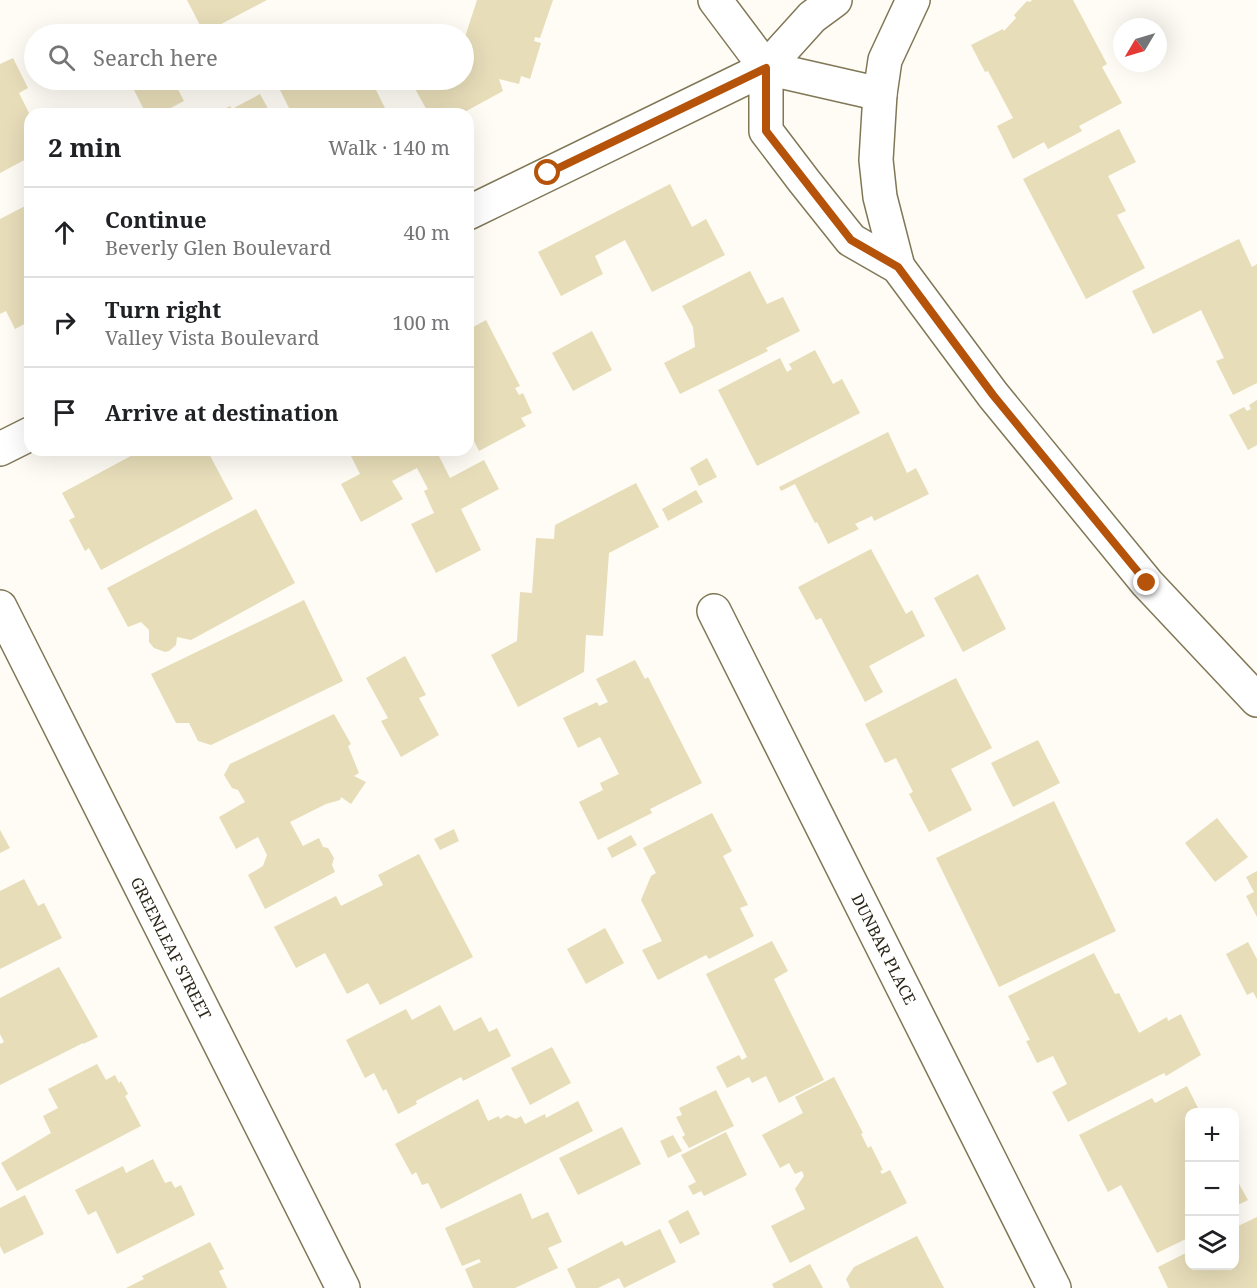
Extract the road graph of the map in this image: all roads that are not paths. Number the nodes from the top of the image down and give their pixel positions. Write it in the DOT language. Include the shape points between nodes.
graph roads {
  1 [pos="715,0"];
  2 [pos="835,0"];
  3 [pos="914,0"];
  4 [pos="766,68"];
  5 [pos="880,94"];
  6 [pos="474,210"];
  7 [pos="898,267"];
  8 [pos="24,437"];
  9 [pos="0,449"];
  10 [pos="0,607"];
  11 [pos="714,611"];
  12 [pos="1257,700"];
  13 [pos="343,1288"];
  14 [pos="1054,1288"];
  1 -- 4 [label="street"];
  2 -- 4 [label="street" via="812,17"];
  3 -- 5 [label="street" via="885,60"];
  4 -- 5 [label="street"];
  4 -- 6 [label="street"];
  4 -- 7 [label="street" via="766,131 851,240"];
  5 -- 7 [label="street" via="876,160 880,197"];
  7 -- 12 [label="street" via="993,395 1139,574"];
  8 -- 9 [label="street"];
  10 -- 13 [label="street, GREENLEAF STREET"];
  11 -- 14 [label="street, DUNBAR PLACE"];
}
